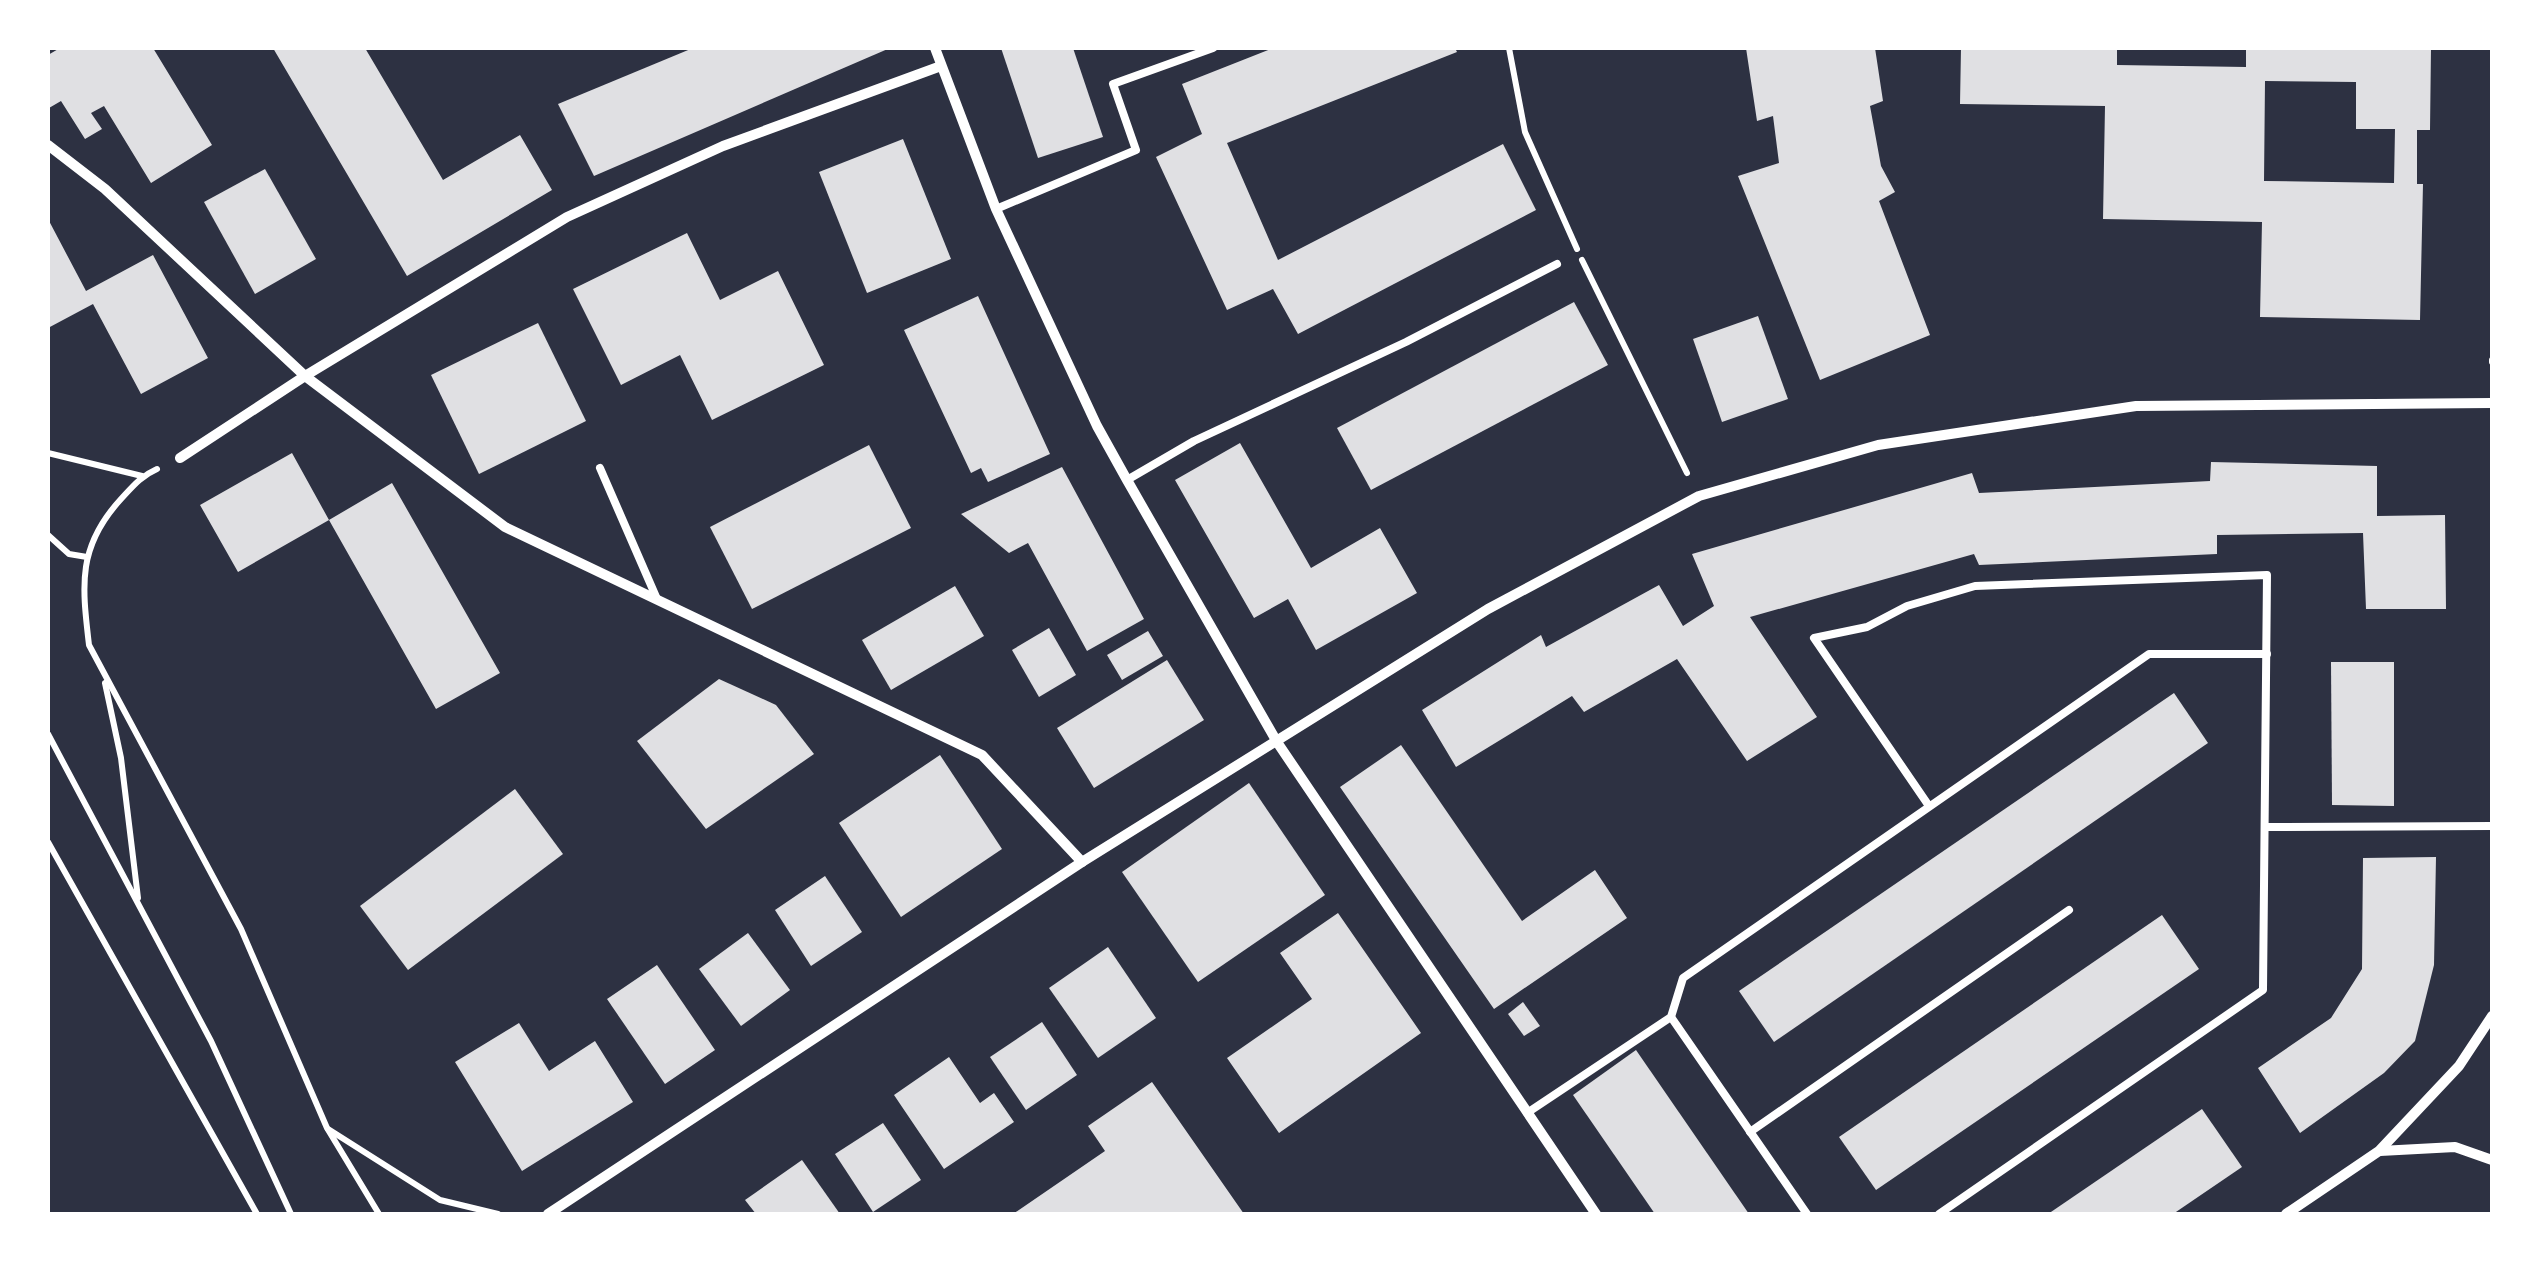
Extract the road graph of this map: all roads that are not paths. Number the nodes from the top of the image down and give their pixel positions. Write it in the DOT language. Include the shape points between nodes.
graph roads {
  1 [pos="936,48"];
  2 [pos="1212,48"];
  3 [pos="941,66"];
  4 [pos="48,146"];
  5 [pos="996,208"];
  6 [pos="1557,264"];
  7 [pos="305,376"];
  8 [pos="2492,403"];
  9 [pos="180,458"];
  10 [pos="600,468"];
  11 [pos="1126,480"];
  12 [pos="657,599"];
  13 [pos="2267,654"];
  14 [pos="1277,742"];
  15 [pos="1928,806"];
  16 [pos="2492,826"];
  17 [pos="2265,827"];
  18 [pos="1082,862"];
  19 [pos="2069,910"];
  20 [pos="2492,1016"];
  21 [pos="1671,1017"];
  22 [pos="1526,1112"];
  23 [pos="1750,1132"];
  24 [pos="2379,1150"];
  25 [pos="2492,1160"];
  26 [pos="548,1214"];
  27 [pos="1596,1214"];
  28 [pos="1807,1214"];
  29 [pos="1939,1214"];
  30 [pos="2286,1214"];
  1 -- 3 [label="street"];
  2 -- 5 [label="lane" via="1113,84 1136,150"];
  3 -- 5 [label="street"];
  3 -- 7 [label="street" via="723,146 567,217"];
  4 -- 7 [label="street" via="106,189"];
  5 -- 11 [label="street"];
  6 -- 11 [label="lane"];
  7 -- 9 [label="street"];
  7 -- 12 [label="street" via="505,526"];
  8 -- 14 [label="street" via="2136,406 1878,446 1699,496 1488,608"];
  10 -- 12 [label="lane"];
  11 -- 14 [label="street"];
  12 -- 18 [label="street" via="982,755"];
  13 -- 15 [label="lane" via="2150,654"];
  13 -- 15 [label="lane" via="2268,574 1975,586 1907,606 1867,627 1814,638"];
  13 -- 17 [label="lane"];
  14 -- 18 [label="street"];
  14 -- 22 [label="street"];
  15 -- 21 [label="lane" via="1683,978"];
  16 -- 17 [label="lane"];
  17 -- 29 [label="lane" via="2263,990"];
  18 -- 26 [label="street"];
  19 -- 23 [label="lane"];
  20 -- 24 [label="street" via="2459,1066"];
  21 -- 22 [label="lane"];
  21 -- 23 [label="lane"];
  22 -- 27 [label="street"];
  23 -- 28 [label="lane"];
  24 -- 25 [label="street" via="2456,1147"];
  24 -- 30 [label="street"];
}
